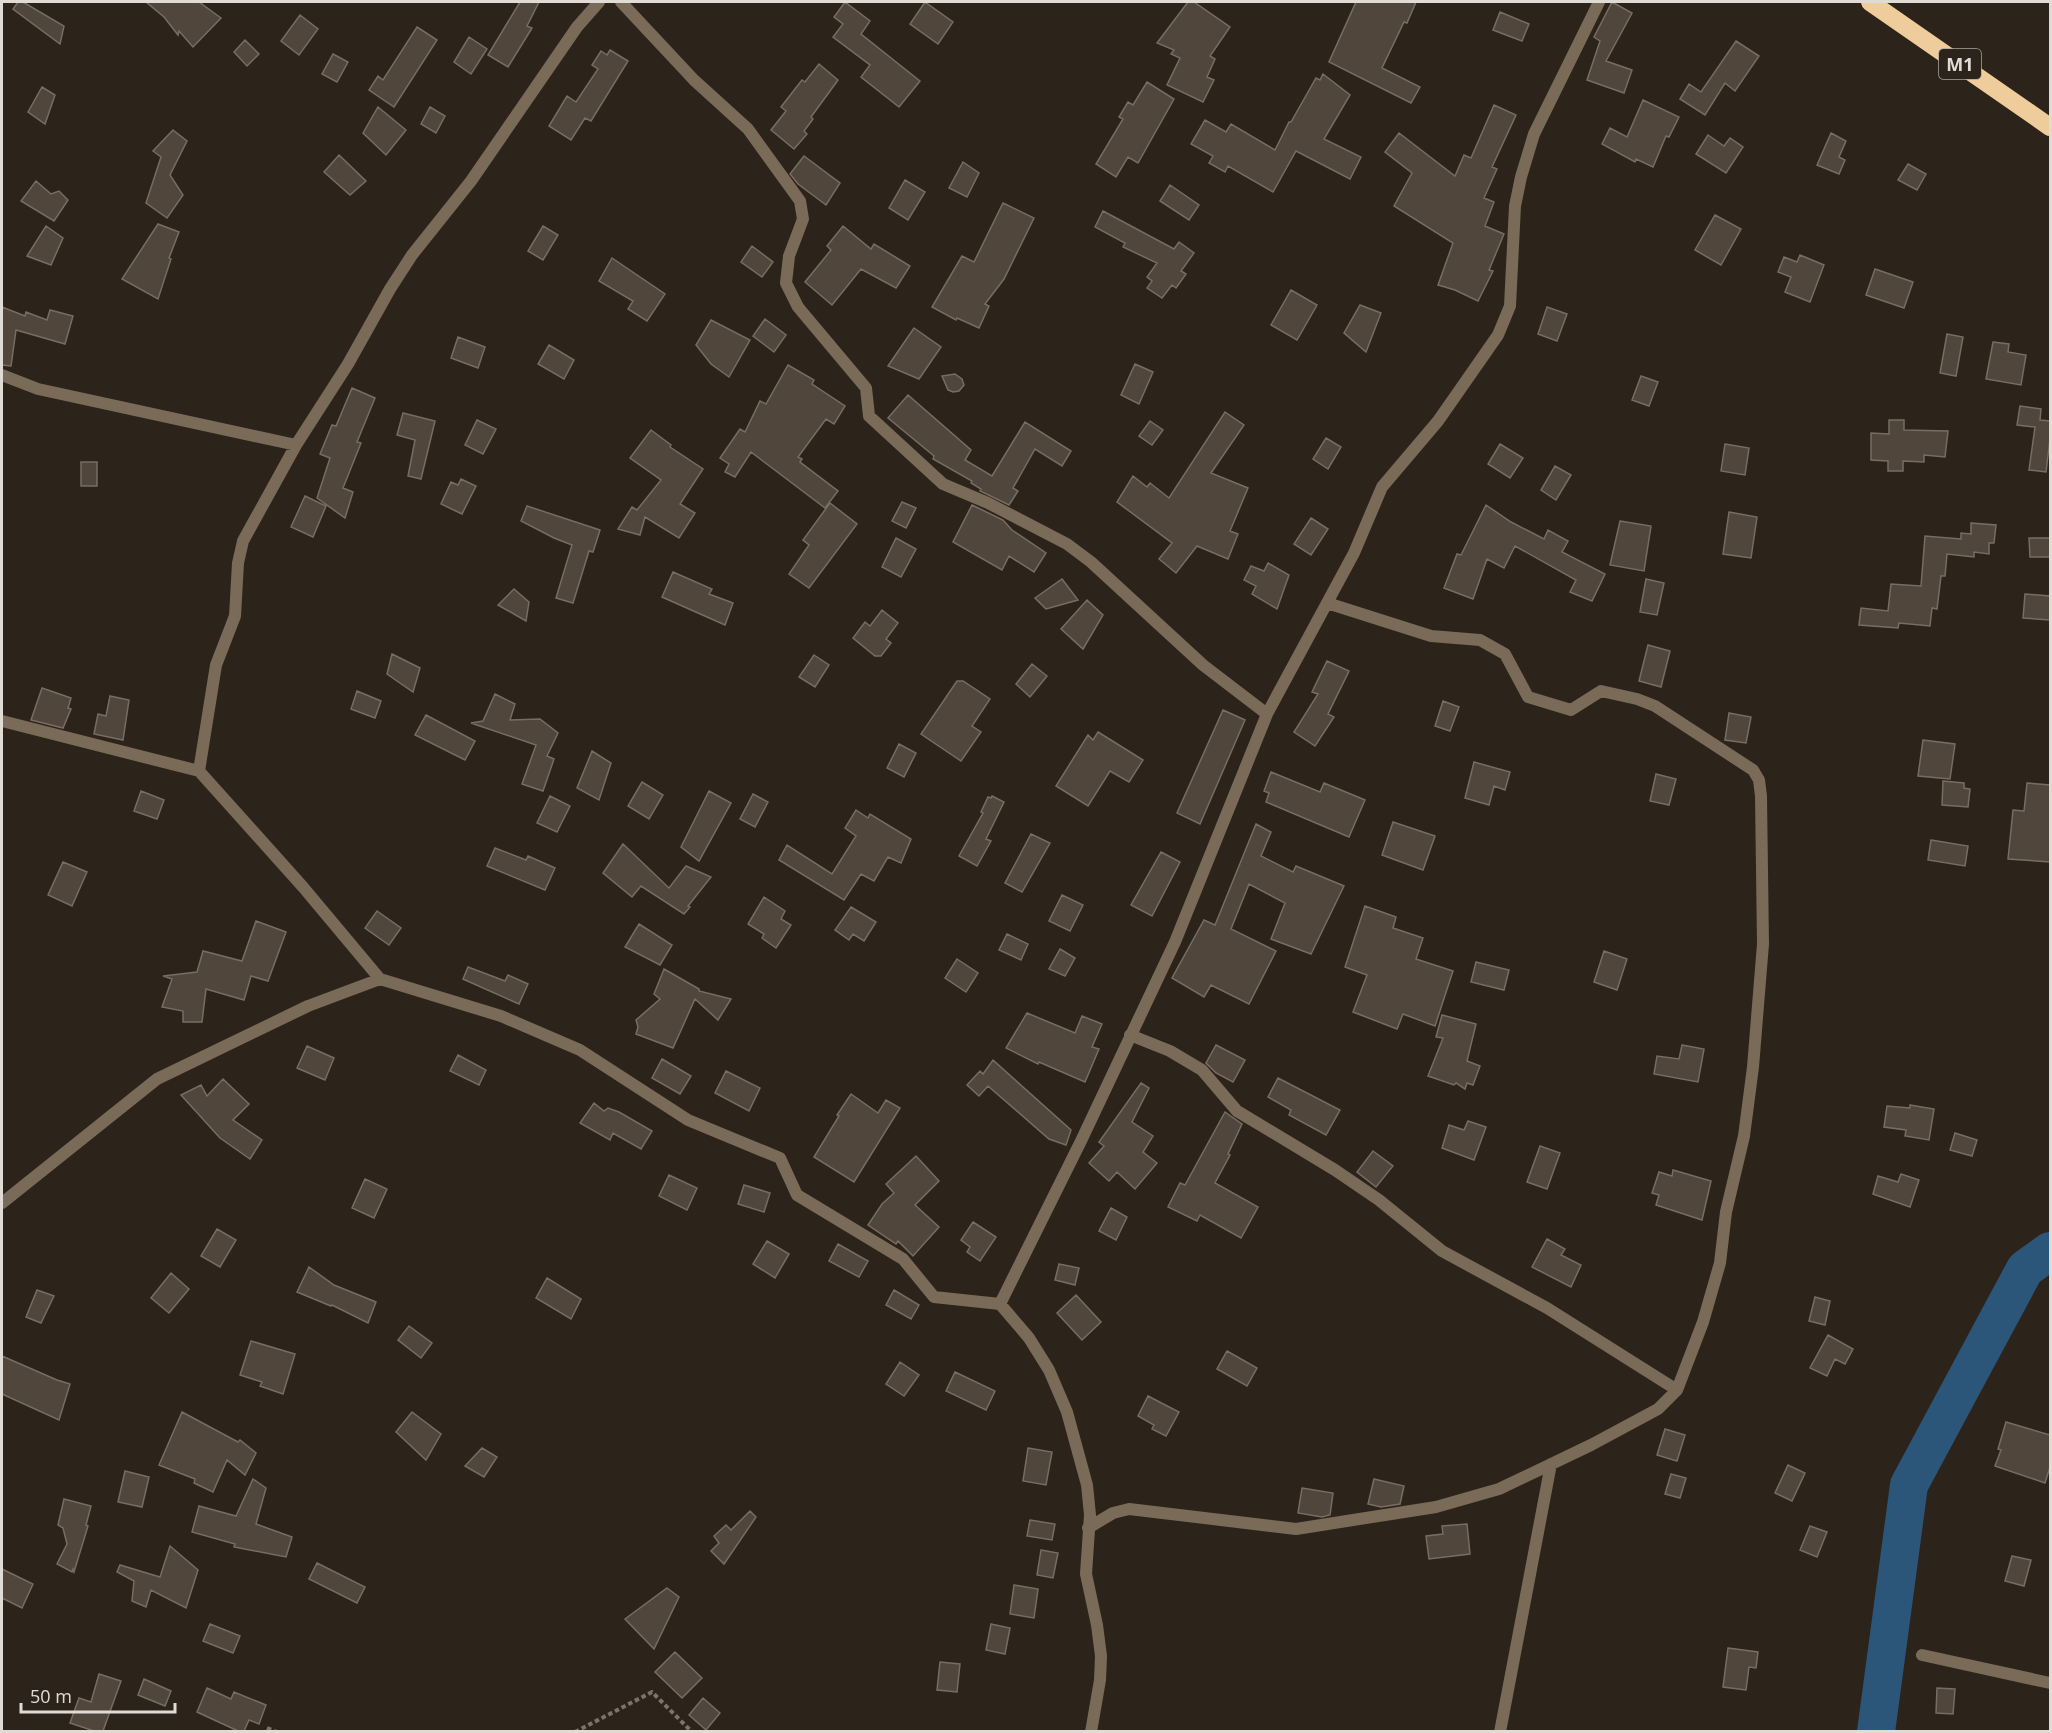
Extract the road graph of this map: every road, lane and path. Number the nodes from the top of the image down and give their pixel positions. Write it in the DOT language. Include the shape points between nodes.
graph roads {
  1 [pos="599,2"];
  2 [pos="621,2"];
  3 [pos="1599,2"];
  4 [pos="1870,2"];
  5 [pos="2050,127"];
  6 [pos="2,375"];
  7 [pos="296,445"];
  8 [pos="1327,603"];
  9 [pos="1268,714"];
  10 [pos="2,721"];
  11 [pos="200,771"];
  12 [pos="380,979"];
  13 [pos="1130,1035"];
  14 [pos="2,1203"];
  15 [pos="1000,1304"];
  16 [pos="1677,1390"];
  17 [pos="1551,1464"];
  18 [pos="1088,1528"];
  19 [pos="1922,1655"];
  20 [pos="2050,1683"];
  21 [pos="267,1728"];
  22 [pos="277,1731"];
  23 [pos="575,1731"];
  24 [pos="692,1731"];
  25 [pos="1091,1731"];
  26 [pos="1500,1731"];
  1 -- 7 [label="street" via="577,27 471,181 412,255"];
  2 -- 9 [label="street" via="694,80 748,129 800,201 803,219 789,256 786,283 798,307 866,388 869,416 943,484 1067,544 1203,665"];
  3 -- 8 [label="street" via="1534,134 1524,166 1515,206 1510,306 1498,334 1438,421 1382,487 1354,554"];
  4 -- 5 [label="highway, M1"];
  6 -- 7 [label="street" via="39,389"];
  7 -- 11 [label="street" via="243,541 235,616 216,665"];
  8 -- 9 [label="street"];
  8 -- 16 [label="street" via="1431,636 1480,640 1505,654 1528,696 1571,710 1602,691 1655,706 1754,770 1759,780 1763,944 1752,1078 1720,1263"];
  9 -- 13 [label="street" via="1175,942"];
  10 -- 11 [label="street"];
  11 -- 12 [label="street"];
  12 -- 14 [label="street" via="308,1006 157,1079"];
  12 -- 15 [label="street" via="501,1016 580,1050 687,1120 780,1158 797,1195 903,1259 934,1297"];
  13 -- 15 [label="street"];
  13 -- 16 [label="street" via="1170,1051 1202,1070 1237,1111 1379,1200 1442,1251 1547,1308"];
  15 -- 18 [label="street" via="1044,1362 1067,1412 1086,1485"];
  16 -- 17 [label="street" via="1658,1409"];
  17 -- 18 [label="street" via="1499,1489 1436,1507 1296,1529 1129,1509 1113,1513"];
  17 -- 26 [label="street"];
  18 -- 25 [label="street" via="1086,1574 1101,1656"];
  19 -- 20 [label="street"];
  21 -- 22 [label="path"];
  23 -- 24 [label="path" via="652,1692"];
}
